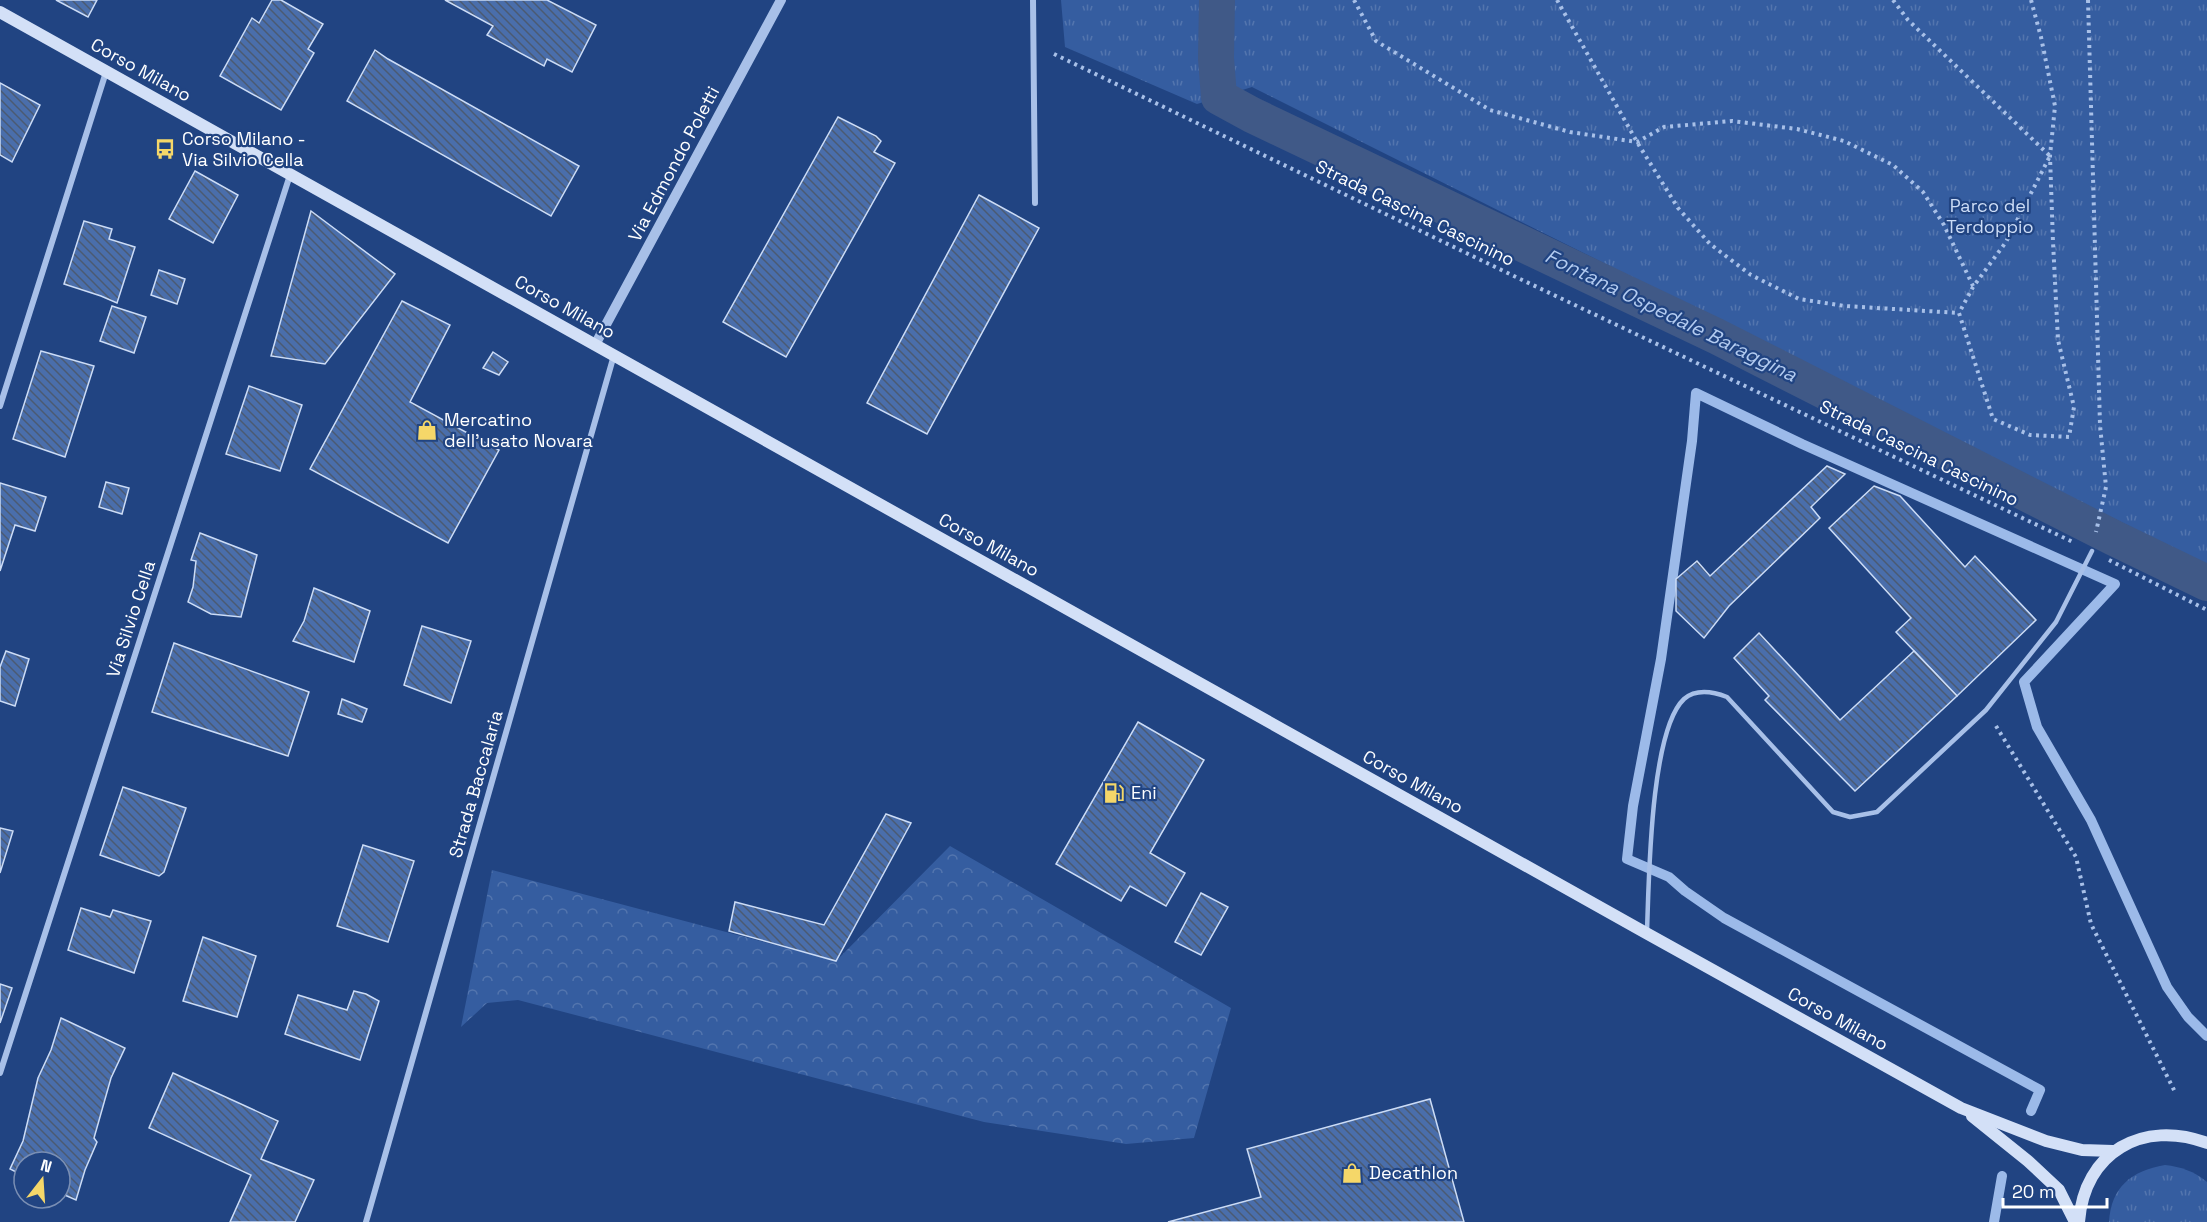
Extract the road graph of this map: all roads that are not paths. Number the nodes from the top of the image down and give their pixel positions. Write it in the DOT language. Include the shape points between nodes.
graph roads {
  1 [pos="781,0"];
  2 [pos="1033,0"];
  3 [pos="0,12"];
  4 [pos="106,71"];
  5 [pos="290,174"];
  6 [pos="1035,203"];
  7 [pos="595,345"];
  8 [pos="614,355"];
  9 [pos="0,406"];
  10 [pos="2091,551"];
  11 [pos="1646,933"];
  12 [pos="0,1073"];
  13 [pos="1961,1108"];
  14 [pos="2207,1143"];
  15 [pos="2113,1151"];
  16 [pos="366,1222"];
  17 [pos="2077,1222"];
  1 -- 7 [label="street, Via Edmondo Poletti"];
  2 -- 6 [label="street"];
  3 -- 4 [label="main road, Corso Milano"];
  4 -- 5 [label="main road, Corso Milano"];
  4 -- 9 [label="street"];
  5 -- 7 [label="main road, Corso Milano"];
  5 -- 12 [label="street, Via Silvio Cella"];
  7 -- 8 [label="main road, Corso Milano"];
  8 -- 11 [label="main road, Corso Milano"];
  8 -- 16 [label="street, Strada Baccalaria"];
  10 -- 11 [label="lane" via="2055,622 1986,710 1877,812 1850,817 1833,812 1727,697 1699,692 1686,698 1668,726 1656,783"];
  11 -- 13 [label="main road, Corso Milano"];
  13 -- 15 [label="main road, Corso Milano" via="2046,1141 2082,1150"];
  13 -- 17 [label="main road, Corso Milano" via="2059,1190"];
  14 -- 15 [label="main road, Corso Milano" via="2188,1136 2159,1134"];
  15 -- 17 [label="main road, Corso Milano" via="2090,1180"];
}
